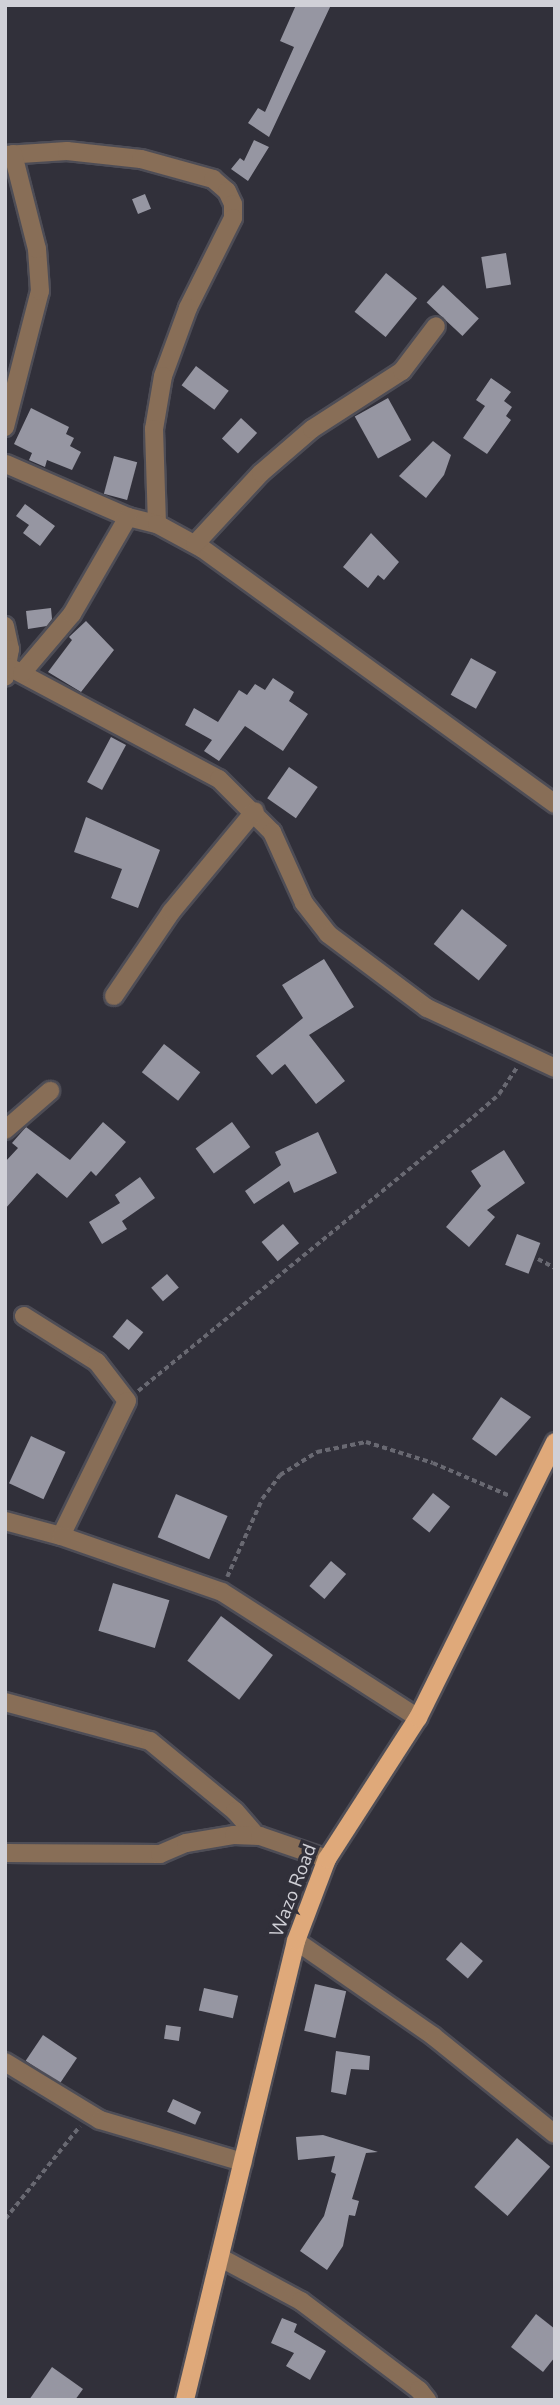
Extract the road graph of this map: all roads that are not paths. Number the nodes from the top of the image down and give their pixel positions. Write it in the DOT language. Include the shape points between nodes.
graph roads {
  1 [pos="9,154"];
  2 [pos="436,326"];
  3 [pos="5,427"];
  4 [pos="5,456"];
  5 [pos="6,465"];
  6 [pos="128,517"];
  7 [pos="158,524"];
  8 [pos="195,544"];
  9 [pos="5,626"];
  10 [pos="12,672"];
  11 [pos="555,804"];
  12 [pos="256,811"];
  13 [pos="114,996"];
  14 [pos="555,1068"];
  15 [pos="50,1091"];
  16 [pos="5,1130"];
  17 [pos="24,1316"];
  18 [pos="555,1442"];
  19 [pos="5,1521"];
  20 [pos="61,1536"];
  21 [pos="5,1702"];
  22 [pos="418,1718"];
  23 [pos="256,1835"];
  24 [pos="5,1853"];
  25 [pos="327,1859"];
  26 [pos="296,1941"];
  27 [pos="5,2062"];
  28 [pos="555,2134"];
  29 [pos="243,2162"];
  30 [pos="221,2258"];
  31 [pos="185,2400"];
  32 [pos="426,2400"];
  1 -- 3 [label="street" via="37,248 40,290"];
  1 -- 7 [label="street" via="67,151 141,159 213,179 233,204 233,218 188,308 163,376 154,429"];
  2 -- 8 [label="street" via="402,371 312,429 261,473"];
  4 -- 5 [label="street"];
  5 -- 6 [label="street"];
  6 -- 7 [label="street"];
  6 -- 10 [label="street" via="72,614"];
  7 -- 8 [label="street"];
  8 -- 11 [label="street"];
  9 -- 10 [label="street"];
  10 -- 12 [label="street" via="196,764"];
  12 -- 13 [label="street" via="171,912"];
  12 -- 14 [label="street" via="272,832 304,903 328,934 427,1008"];
  15 -- 16 [label="street"];
  17 -- 20 [label="street" via="97,1362 127,1401"];
  18 -- 22 [label="main road, Wazo Road"];
  19 -- 20 [label="street"];
  20 -- 22 [label="street" via="222,1592"];
  21 -- 23 [label="street" via="150,1741 235,1811"];
  22 -- 25 [label="main road, Wazo Road"];
  23 -- 24 [label="street" via="215,1835 160,1854"];
  23 -- 25 [label="street"];
  25 -- 26 [label="main road, Wazo Road"];
  26 -- 28 [label="street" via="433,2036"];
  26 -- 29 [label="main road, Wazo Road"];
  27 -- 29 [label="street" via="92,2115"];
  29 -- 30 [label="main road, Wazo Road"];
  30 -- 31 [label="main road, Wazo Road"];
  30 -- 32 [label="street" via="300,2301 419,2389"];
}
